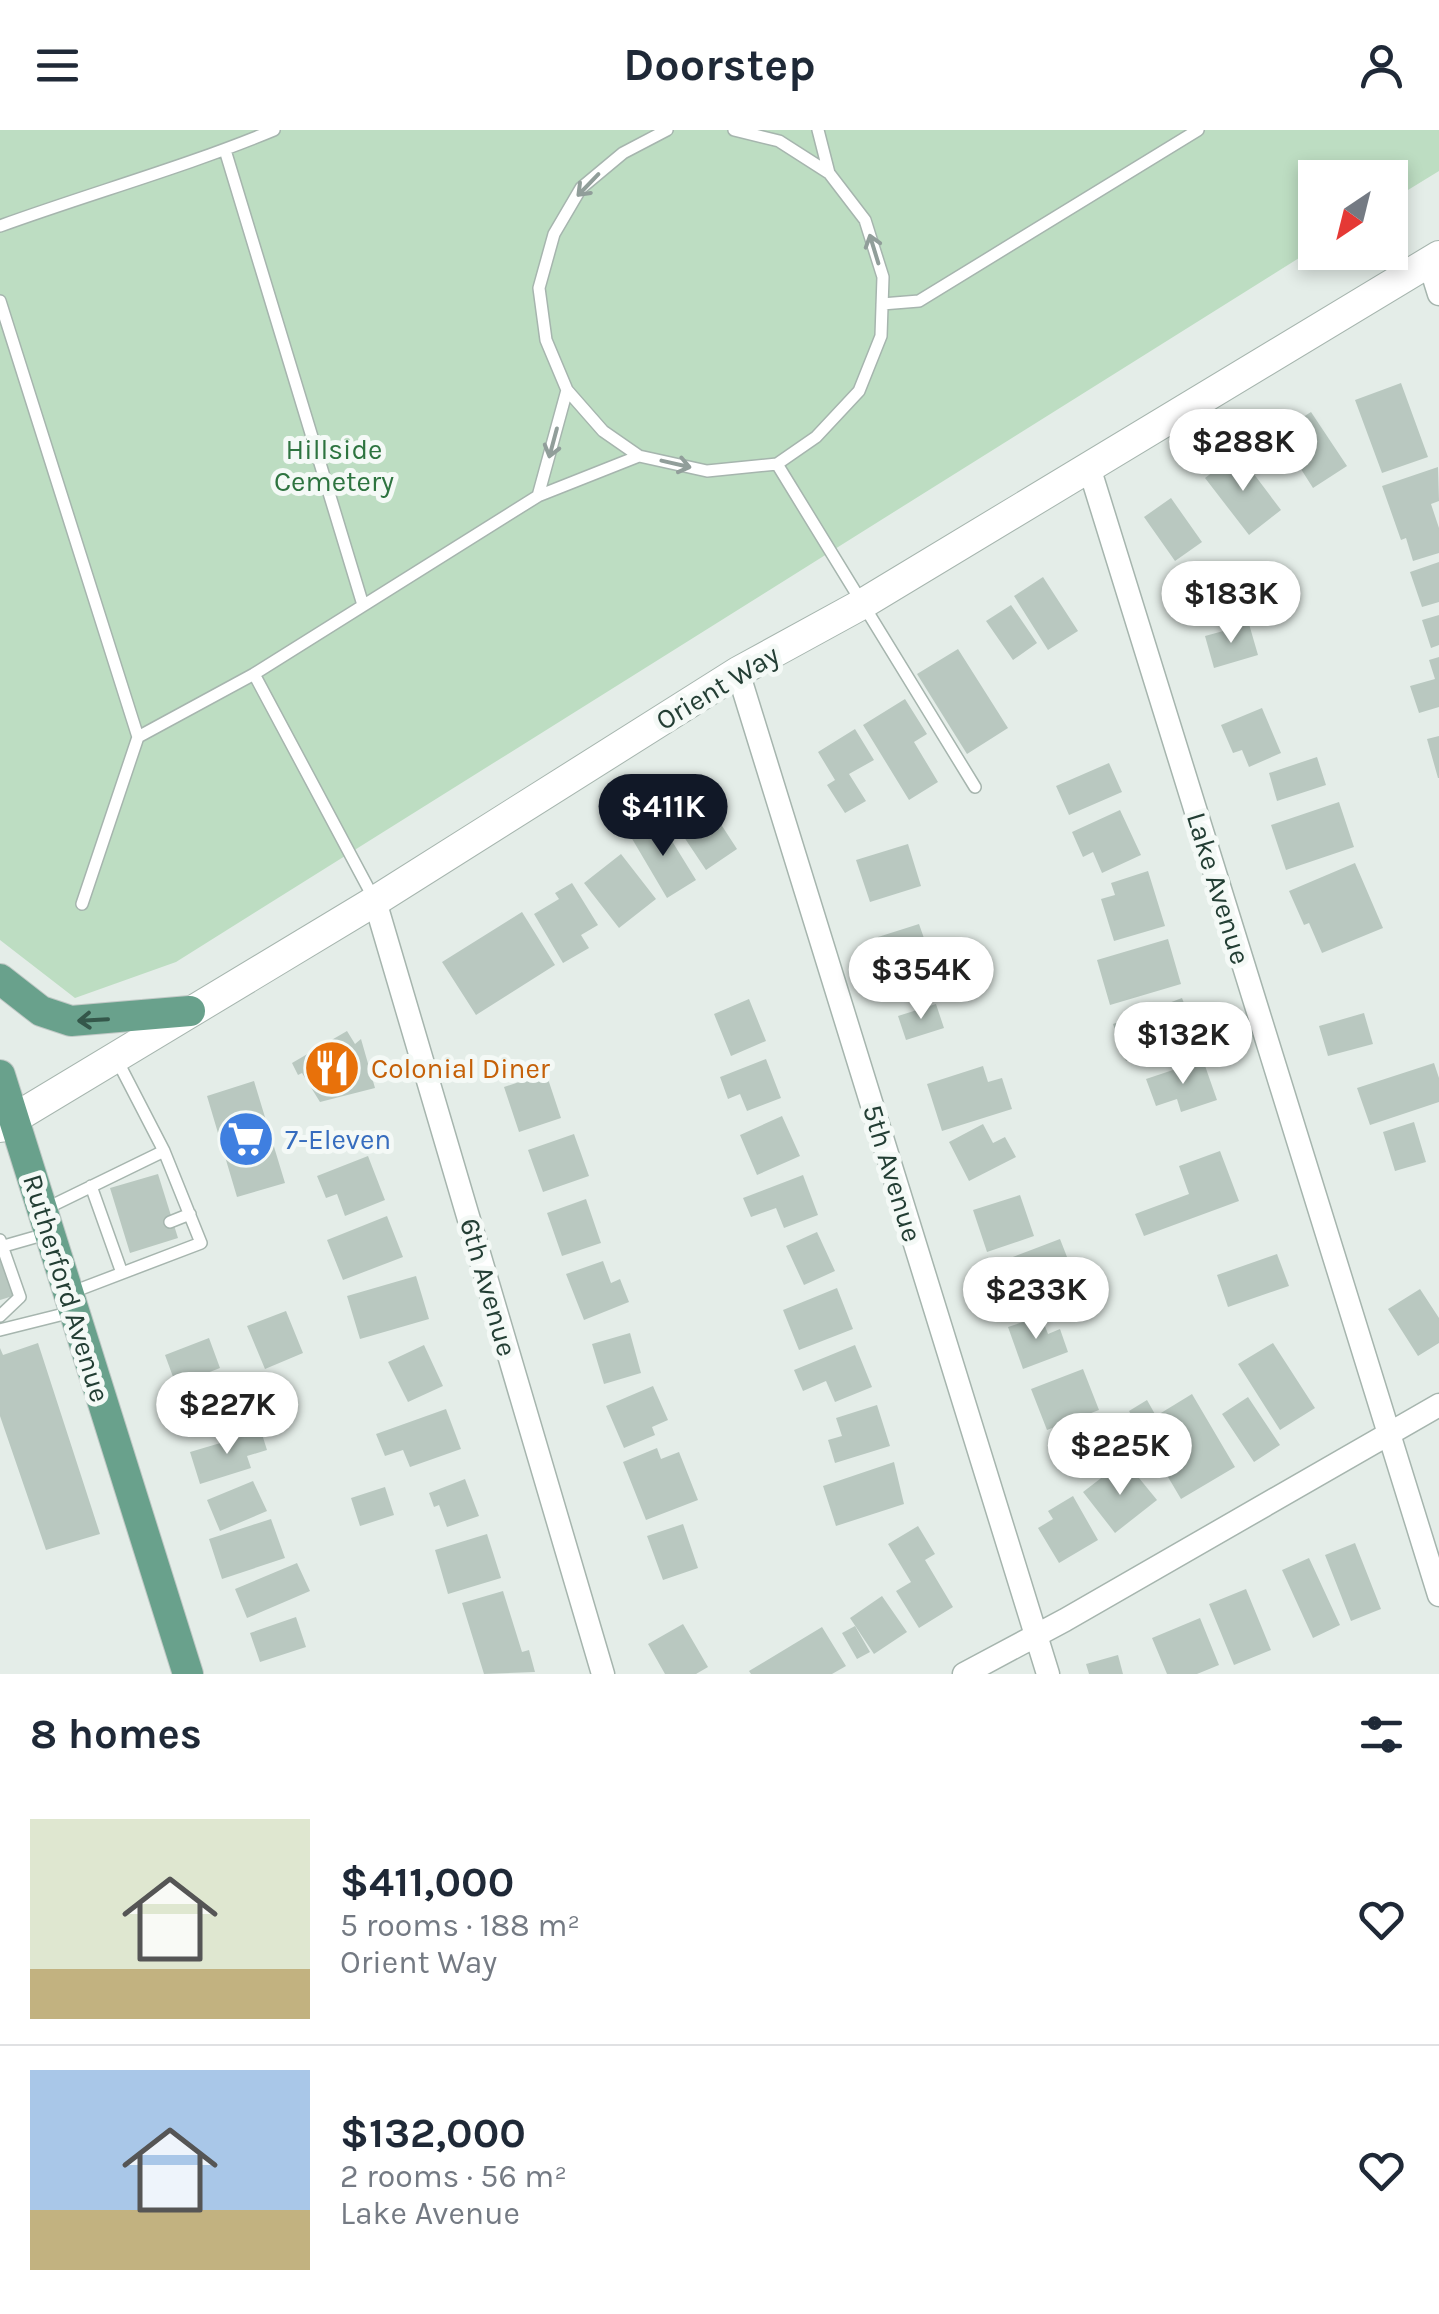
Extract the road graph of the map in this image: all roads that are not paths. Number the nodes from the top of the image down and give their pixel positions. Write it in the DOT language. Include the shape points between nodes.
graph roads {
  1 [pos="274,130"];
  2 [pos="667,130"];
  3 [pos="734,130"];
  4 [pos="818,130"];
  5 [pos="1198,130"];
  6 [pos="643,136"];
  7 [pos="226,150"];
  8 [pos="829,173"];
  9 [pos="0,226"];
  10 [pos="1434,259"];
  11 [pos="1439,294"];
  12 [pos="0,301"];
  13 [pos="882,304"];
  14 [pos="567,390"];
  15 [pos="639,456"];
  16 [pos="778,464"];
  17 [pos="1089,467"];
  18 [pos="538,496"];
  19 [pos="864,602"];
  20 [pos="363,606"];
  21 [pos="738,672"];
  22 [pos="254,674"];
  23 [pos="138,737"];
  24 [pos="974,787"];
  25 [pos="376,901"];
  26 [pos="82,904"];
  27 [pos="0,979"];
  28 [pos="190,1010"];
  29 [pos="115,1056"];
  30 [pos="0,1075"];
  31 [pos="7,1123"];
  32 [pos="164,1151"];
  33 [pos="174,1177"];
  34 [pos="161,1183"];
  35 [pos="90,1186"];
  36 [pos="190,1214"];
  37 [pos="46,1221"];
  38 [pos="170,1222"];
  39 [pos="2,1243"];
  40 [pos="122,1273"];
  41 [pos="72,1302"];
  42 [pos="0,1316"];
  43 [pos="0,1330"];
  44 [pos="1439,1405"];
  45 [pos="1388,1433"];
  46 [pos="1439,1594"];
  47 [pos="1036,1635"];
  48 [pos="188,1674"];
  49 [pos="603,1674"];
  50 [pos="964,1674"];
  51 [pos="1048,1674"];
  1 -- 7 [label="lane"];
  2 -- 6 [label="lane"];
  3 -- 8 [label="lane" via="779,141"];
  4 -- 8 [label="lane"];
  5 -- 13 [label="lane" via="919,301"];
  6 -- 14 [label="lane, one-way" via="582,188 554,234 539,288 546,340"];
  7 -- 9 [label="lane"];
  7 -- 20 [label="lane"];
  13 -- 8 [label="lane, one-way" via="883,277 865,220"];
  10 -- 11 [label="street"];
  10 -- 17 [label="street, Orient Way"];
  12 -- 23 [label="lane"];
  13 -- 16 [label="lane" via="881,336 859,391 816,437"];
  14 -- 15 [label="lane" via="603,431"];
  14 -- 18 [label="lane, one-way"];
  15 -- 16 [label="lane, one-way" via="708,471"];
  15 -- 18 [label="lane"];
  16 -- 19 [label="lane"];
  17 -- 19 [label="street, Orient Way"];
  17 -- 45 [label="street, Lake Avenue"];
  18 -- 20 [label="lane"];
  19 -- 21 [label="street, Orient Way"];
  19 -- 24 [label="lane"];
  20 -- 22 [label="lane"];
  21 -- 25 [label="street, Orient Way"];
  21 -- 47 [label="street, 5th Avenue"];
  22 -- 23 [label="lane"];
  22 -- 25 [label="lane"];
  23 -- 26 [label="lane"];
  25 -- 28 [label="street, Orient Way"];
  25 -- 49 [label="street, 6th Avenue"];
  28 -- 27 [label="main road, one-way" via="71,1020 42,1011"];
  28 -- 29 [label="street, Orient Way"];
  29 -- 31 [label="street, Orient Way"];
  29 -- 32 [label="lane"];
  30 -- 31 [label="main road, Rutherford Avenue"];
  31 -- 37 [label="main road, Rutherford Avenue"];
  32 -- 33 [label="lane"];
  32 -- 35 [label="lane"];
  33 -- 34 [label="lane"];
  33 -- 36 [label="lane"];
  35 -- 37 [label="lane"];
  35 -- 40 [label="lane" via="105,1209"];
  36 -- 38 [label="lane"];
  36 -- 40 [label="lane" via="201,1243"];
  37 -- 39 [label="lane"];
  37 -- 41 [label="main road, Rutherford Avenue"];
  39 -- 42 [label="lane" via="20,1297"];
  40 -- 41 [label="lane"];
  41 -- 43 [label="lane"];
  41 -- 48 [label="main road, Rutherford Avenue"];
  44 -- 45 [label="street"];
  45 -- 46 [label="street, Lake Avenue"];
  45 -- 47 [label="street"];
  47 -- 50 [label="street"];
  47 -- 51 [label="street, 5th Avenue"];
}
